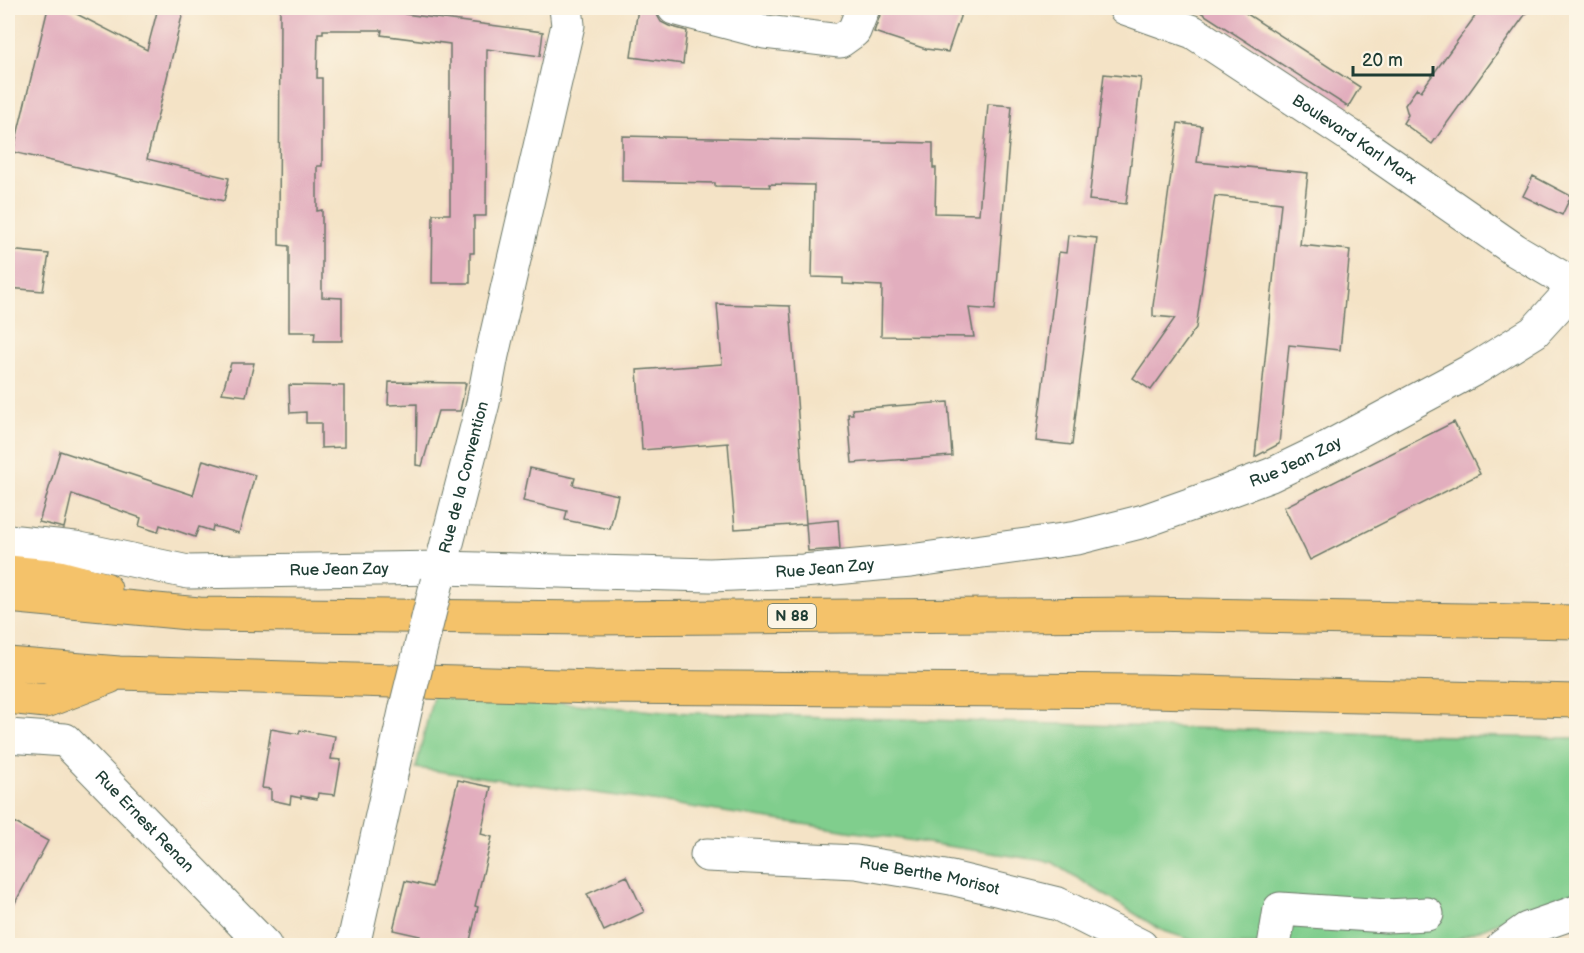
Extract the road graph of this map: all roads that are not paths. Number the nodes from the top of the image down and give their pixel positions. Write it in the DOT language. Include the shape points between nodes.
graph roads {
  1 [pos="566,8"];
  2 [pos="674,8"];
  3 [pos="863,8"];
  4 [pos="1125,8"];
  5 [pos="1576,286"];
  6 [pos="8,541"];
  7 [pos="8,573"];
  8 [pos="439,575"];
  9 [pos="8,596"];
  10 [pos="199,614"];
  11 [pos="1576,622"];
  12 [pos="8,664"];
  13 [pos="119,673"];
  14 [pos="8,698"];
  15 [pos="1576,701"];
  16 [pos="8,736"];
  17 [pos="707,855"];
  18 [pos="1576,912"];
  19 [pos="1427,914"];
  20 [pos="265,945"];
  21 [pos="354,945"];
  22 [pos="1140,945"];
  23 [pos="1274,945"];
  24 [pos="1503,945"];
  1 -- 8 [label="street, Rue de la Convention" via="568,26 483,403"];
  2 -- 3 [label="street" via="765,32 840,40 854,31"];
  4 -- 5 [label="street, Boulevard Karl Marx" via="1193,32 1515,250"];
  5 -- 8 [label="street, Rue Jean Zay" via="1534,332 1478,368 1271,475 1144,521 1077,538 910,561 791,571 710,575"];
  6 -- 8 [label="street, Rue Jean Zay" via="75,548 188,572"];
  7 -- 10 [label="highway" via="59,577"];
  8 -- 21 [label="street, Rue de la Convention, bridge"];
  9 -- 10 [label="highway, N 88"];
  10 -- 11 [label="highway, N 88" via="587,618 1145,614"];
  12 -- 13 [label="highway"];
  13 -- 14 [label="highway" via="45,701"];
  13 -- 15 [label="highway" via="594,687 1149,691"];
  16 -- 20 [label="street, Rue Ernest Renan" via="65,740"];
  17 -- 22 [label="street, Rue Berthe Morisot" via="856,862 951,878 1058,904"];
  18 -- 24 [label="street" via="1527,929"];
  19 -- 23 [label="street" via="1386,916 1280,909"];
}
